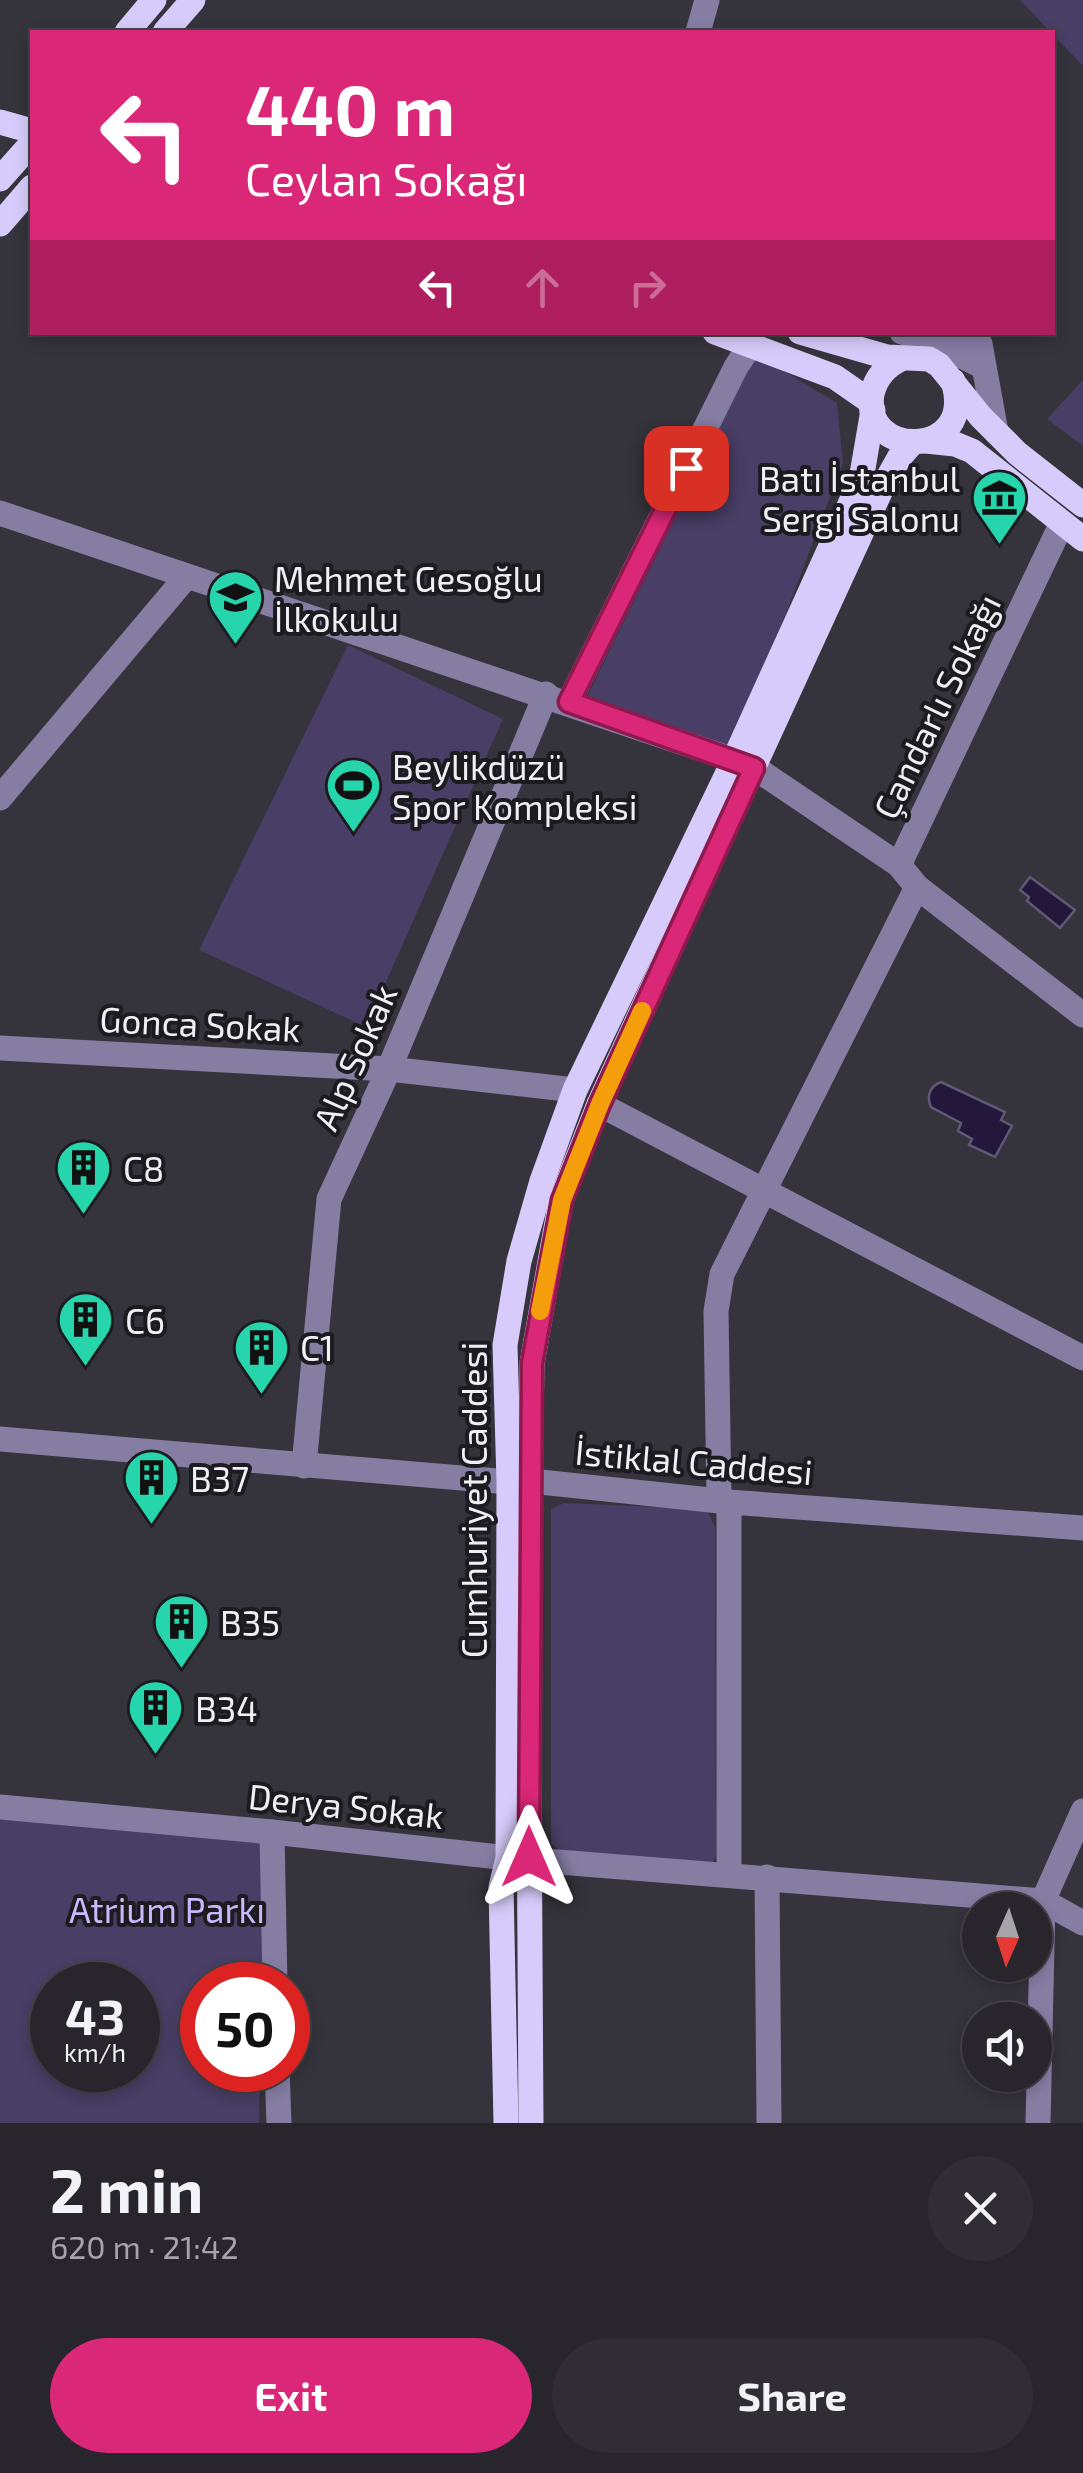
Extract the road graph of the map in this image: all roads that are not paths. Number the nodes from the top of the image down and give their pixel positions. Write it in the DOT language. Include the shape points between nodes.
graph roads {
  1 [pos="154,0"];
  2 [pos="193,0"];
  3 [pos="707,0"];
  4 [pos="128,30"];
  5 [pos="168,30"];
  6 [pos="699,30"];
  7 [pos="0,122"];
  8 [pos="30,130"];
  9 [pos="22,151"];
  10 [pos="0,179"];
  11 [pos="30,190"];
  12 [pos="15,212"];
  13 [pos="724,335"];
  14 [pos="958,335"];
  15 [pos="841,338"];
  16 [pos="751,344"];
  17 [pos="902,346"];
  18 [pos="984,367"];
  19 [pos="953,381"];
  20 [pos="872,406"];
  21 [pos="996,432"];
  22 [pos="919,442"];
  23 [pos="1083,505"];
  24 [pos="0,514"];
  25 [pos="1073,531"];
  26 [pos="187,576"];
  27 [pos="557,698"];
  28 [pos="744,764"];
  29 [pos="0,798"];
  30 [pos="898,864"];
  31 [pos="917,886"];
  32 [pos="1083,1015"];
  33 [pos="0,1048"];
  34 [pos="389,1068"];
  35 [pos="575,1090"];
  36 [pos="600,1104"];
  37 [pos="765,1189"];
  38 [pos="1083,1358"];
  39 [pos="0,1439"];
  40 [pos="304,1466"];
  41 [pos="520,1482"];
  42 [pos="724,1502"];
  43 [pos="1083,1528"];
  44 [pos="0,1808"];
  45 [pos="1083,1811"];
  46 [pos="272,1832"];
  47 [pos="518,1858"];
  48 [pos="729,1876"];
  49 [pos="767,1877"];
  50 [pos="1046,1892"];
  51 [pos="962,1894"];
  52 [pos="1052,1906"];
  53 [pos="1083,1923"];
  54 [pos="275,1962"];
  55 [pos="1041,1982"];
  56 [pos="277,2092"];
  57 [pos="278,2123"];
  58 [pos="506,2123"];
  59 [pos="530,2123"];
  60 [pos="768,2123"];
  61 [pos="1038,2123"];
  1 -- 4 [label="main road"];
  2 -- 5 [label="main road"];
  3 -- 6 [label="street"];
  7 -- 8 [label="main road"];
  9 -- 10 [label="main road"];
  11 -- 12 [label="main road"];
  13 -- 16 [label="main road"];
  14 -- 18 [label="street" via="980,344"];
  15 -- 17 [label="main road"];
  16 -- 20 [label="main road" via="835,377"];
  16 -- 27 [label="street, Alp Sokak"];
  17 -- 18 [label="street" via="939,345"];
  17 -- 19 [label="main road" via="939,365"];
  17 -- 20 [label="main road" via="876,380"];
  18 -- 21 [label="street"];
  19 -- 21 [label="main road"];
  19 -- 22 [label="main road" via="955,415 946,429"];
  20 -- 22 [label="main road" via="893,437"];
  20 -- 28 [label="main road, Cumhuriyet Caddesi" via="860,480"];
  21 -- 23 [label="main road"];
  22 -- 25 [label="main road" via="972,451"];
  22 -- 28 [label="main road, Cumhuriyet Caddesi" via="899,458 880,492"];
  24 -- 26 [label="street"];
  25 -- 30 [label="street, Çandarlı Sokağı"];
  26 -- 27 [label="street"];
  26 -- 29 [label="street"];
  27 -- 28 [label="street"];
  27 -- 34 [label="street, Alp Sokak"];
  28 -- 30 [label="street"];
  28 -- 35 [label="main road, Cumhuriyet Caddesi"];
  28 -- 36 [label="main road, Cumhuriyet Caddesi"];
  30 -- 31 [label="street"];
  31 -- 32 [label="street"];
  31 -- 37 [label="street"];
  33 -- 34 [label="street, Gonca Sokak"];
  34 -- 35 [label="street, Gonca Sokak"];
  34 -- 40 [label="street, Alp Sokak" via="329,1199"];
  35 -- 36 [label="main road"];
  35 -- 41 [label="main road, Cumhuriyet Caddesi" via="519,1261 505,1345"];
  36 -- 37 [label="street"];
  36 -- 41 [label="main road, Cumhuriyet Caddesi" via="562,1200 532,1363"];
  37 -- 38 [label="street"];
  37 -- 42 [label="street" via="722,1274 716,1312"];
  39 -- 40 [label="street, İstiklal Caddesi"];
  40 -- 41 [label="street, İstiklal Caddesi"];
  41 -- 42 [label="street, İstiklal Caddesi"];
  41 -- 47 [label="main road, Cumhuriyet Caddesi"];
  42 -- 43 [label="street, İstiklal Caddesi"];
  42 -- 48 [label="street"];
  44 -- 46 [label="street, Derya Sokak"];
  45 -- 50 [label="street"];
  46 -- 47 [label="street, Derya Sokak"];
  46 -- 54 [label="street"];
  47 -- 48 [label="street, Derya Sokak"];
  47 -- 58 [label="main road, Cumhuriyet Caddesi" via="501,1887"];
  47 -- 59 [label="main road, Cumhuriyet Caddesi"];
  48 -- 49 [label="street, Derya Sokak"];
  49 -- 51 [label="street, Derya Sokak"];
  49 -- 60 [label="street"];
  52 -- 53 [label="street"];
  55 -- 61 [label="street"];
  56 -- 57 [label="street"];
}
